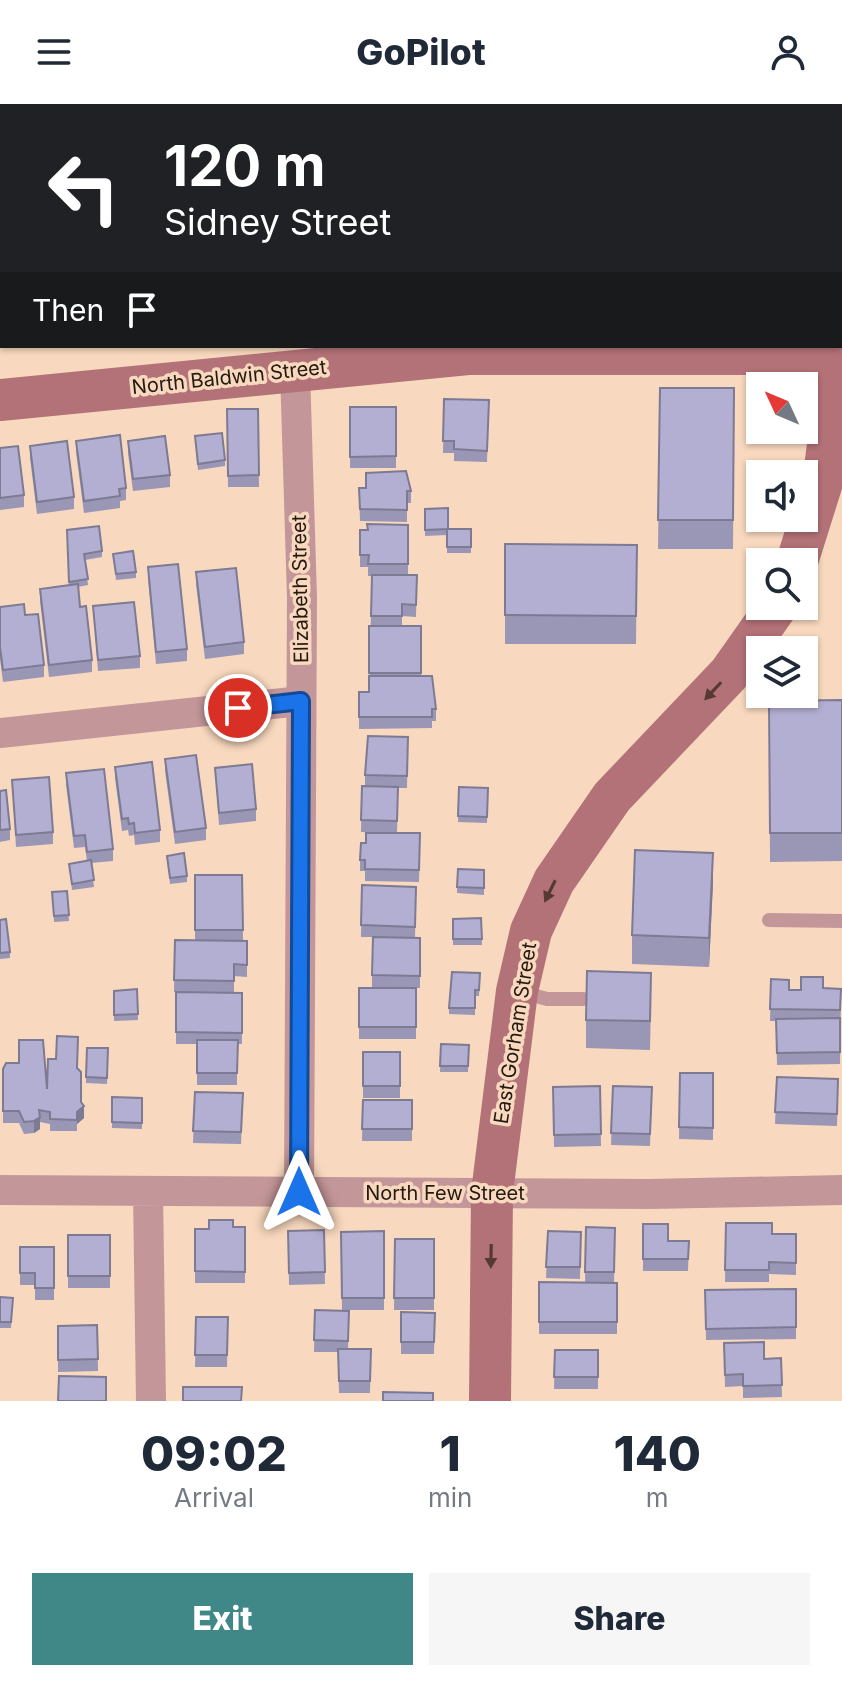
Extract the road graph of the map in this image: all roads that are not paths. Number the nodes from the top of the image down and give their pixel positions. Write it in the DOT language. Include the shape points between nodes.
graph roads {
  1 [pos="789,348"];
  2 [pos="842,348"];
  3 [pos="295,370"];
  4 [pos="0,400"];
  5 [pos="801,548"];
  6 [pos="767,620"];
  7 [pos="301,701"];
  8 [pos="0,733"];
  9 [pos="769,920"];
  10 [pos="842,921"];
  11 [pos="517,991"];
  12 [pos="583,999"];
  13 [pos="0,1190"];
  14 [pos="842,1190"];
  15 [pos="148,1191"];
  16 [pos="299,1192"];
  17 [pos="492,1193"];
  18 [pos="151,1401"];
  19 [pos="490,1401"];
  1 -- 3 [label="main road, North Baldwin Street" via="468,354"];
  2 -- 5 [label="main road" via="824,476"];
  3 -- 4 [label="main road, North Baldwin Street"];
  3 -- 7 [label="street, Elizabeth Street"];
  6 -- 11 [label="main road, East Gorham Street, one-way" via="729,674 581,837 531,931"];
  7 -- 8 [label="street"];
  7 -- 16 [label="street, Elizabeth Street"];
  9 -- 10 [label="lane"];
  11 -- 12 [label="lane" via="547,999"];
  11 -- 17 [label="main road, East Gorham Street"];
  13 -- 15 [label="street, North Few Street"];
  14 -- 17 [label="street, North Few Street"];
  15 -- 16 [label="street, North Few Street"];
  15 -- 18 [label="street"];
  16 -- 17 [label="street, North Few Street"];
  17 -- 19 [label="main road, East Gorham Street, one-way"];
}
